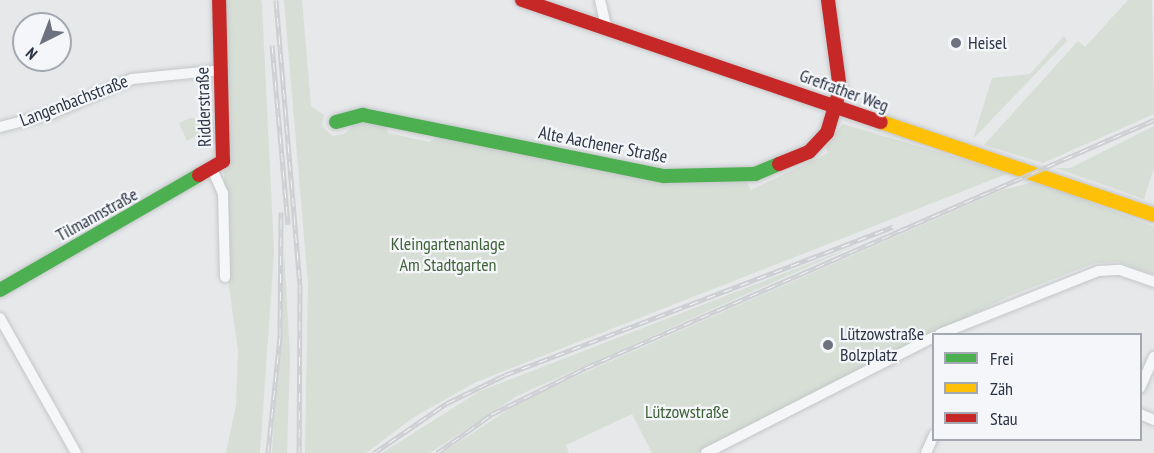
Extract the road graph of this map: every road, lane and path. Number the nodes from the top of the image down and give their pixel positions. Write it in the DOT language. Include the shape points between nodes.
graph roads {
  1 [pos="219,0"];
  2 [pos="522,0"];
  3 [pos="600,0"];
  4 [pos="828,0"];
  5 [pos="606,25"];
  6 [pos="220,70"];
  7 [pos="836,107"];
  8 [pos="336,122"];
  9 [pos="0,127"];
  10 [pos="213,171"];
  11 [pos="1154,215"];
  12 [pos="225,277"];
  13 [pos="1154,282"];
  14 [pos="0,291"];
  15 [pos="0,318"];
  16 [pos="3,332"];
  17 [pos="947,333"];
  18 [pos="932,338"];
  19 [pos="1154,357"];
  20 [pos="1144,371"];
  21 [pos="932,438"];
  22 [pos="76,453"];
  23 [pos="706,453"];
  24 [pos="926,453"];
  1 -- 6 [label="street, Ridderstraße"];
  2 -- 5 [label="street, Grefrather Weg"];
  3 -- 5 [label="street"];
  4 -- 7 [label="street, Alte Aachener Straße" via="840,88"];
  5 -- 7 [label="street, Grefrather Weg"];
  6 -- 9 [label="street, Langenbachstraße" via="132,78 35,120"];
  6 -- 10 [label="street, Ridderstraße" via="224,156"];
  7 -- 8 [label="street, Alte Aachener Straße" via="827,133 809,152 755,174 712,178 620,170 363,114"];
  7 -- 11 [label="street, Grefrather Weg"];
  10 -- 12 [label="street, Ridderstraße" via="223,193"];
  10 -- 14 [label="street, Tilmannstraße"];
  13 -- 17 [label="street" via="1120,270 1098,271"];
  15 -- 16 [label="street"];
  16 -- 22 [label="street"];
  18 -- 23 [label="street"];
  19 -- 20 [label="street"];
  21 -- 24 [label="street"];
}
